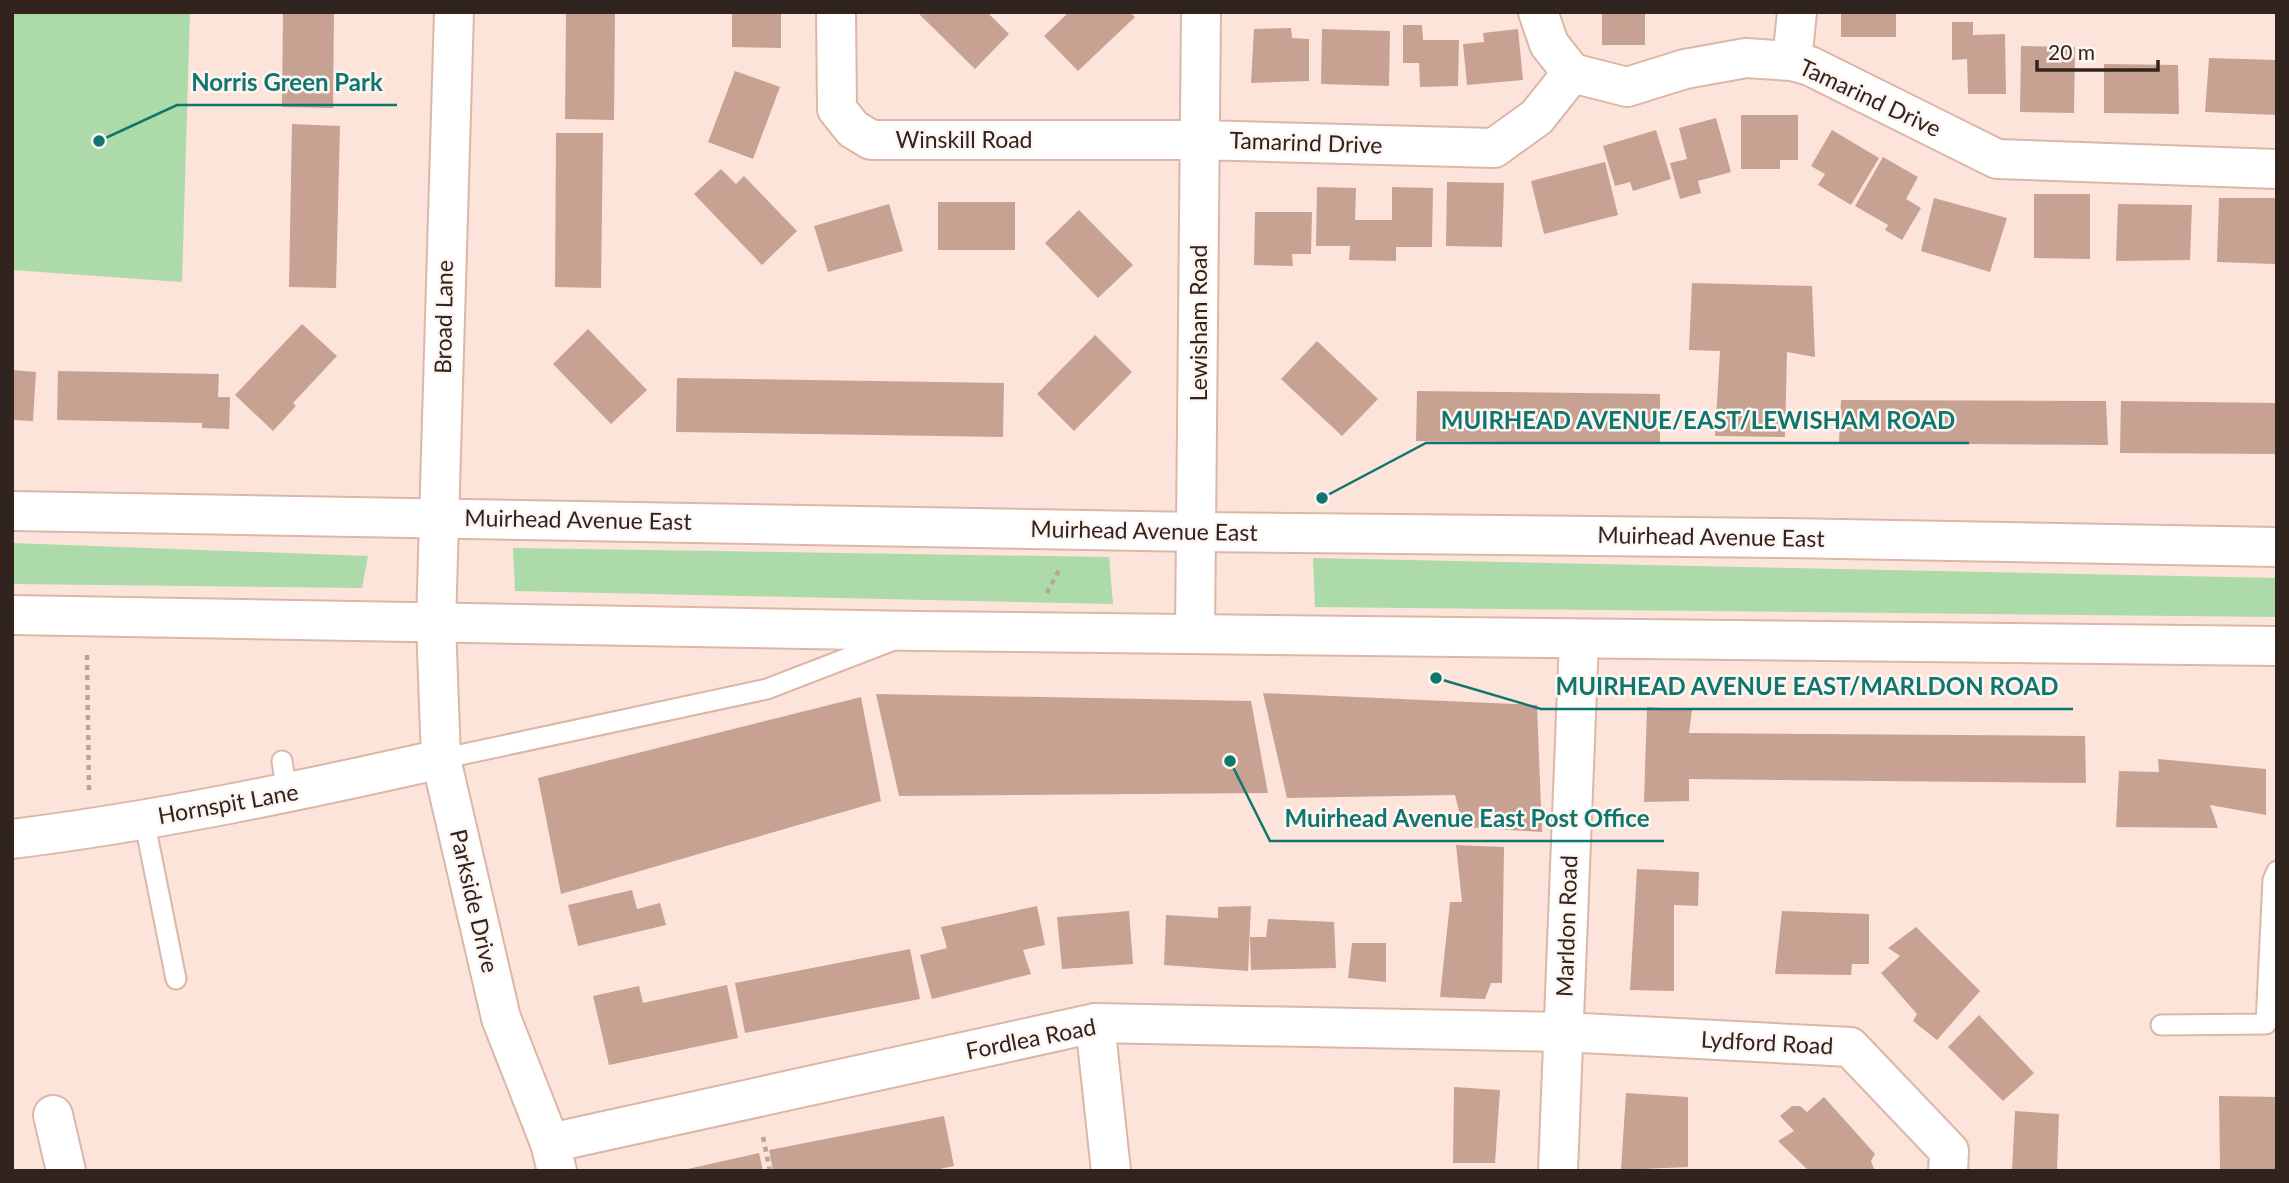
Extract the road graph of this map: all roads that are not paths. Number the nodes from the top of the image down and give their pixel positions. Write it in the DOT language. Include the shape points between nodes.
graph roads {
  1 [pos="454,12"];
  2 [pos="836,12"];
  3 [pos="1202,12"];
  4 [pos="1538,12"];
  5 [pos="1797,12"];
  6 [pos="1791,61"];
  7 [pos="1572,73"];
  8 [pos="1200,140"];
  9 [pos="2277,169"];
  10 [pos="12,511"];
  11 [pos="439,518"];
  12 [pos="1197,532"];
  13 [pos="2277,547"];
  14 [pos="12,615"];
  15 [pos="436,622"];
  16 [pos="918,631"];
  17 [pos="1195,634"];
  18 [pos="1579,639"];
  19 [pos="2277,646"];
  20 [pos="442,759"];
  21 [pos="144,819"];
  22 [pos="12,839"];
  23 [pos="2277,871"];
  24 [pos="176,979"];
  25 [pos="1095,1023"];
  26 [pos="2161,1026"];
  27 [pos="1563,1032"];
  28 [pos="53,1115"];
  29 [pos="553,1157"];
  30 [pos="66,1171"];
  31 [pos="1111,1171"];
  32 [pos="1558,1171"];
  33 [pos="1948,1171"];
  1 -- 11 [label="street, Broad Lane"];
  2 -- 8 [label="street, Winskill Road" via="837,109 853,129 871,140"];
  3 -- 8 [label="street, Lewisham Road"];
  4 -- 7 [label="street" via="1549,44"];
  5 -- 6 [label="street"];
  6 -- 7 [label="street, Tamarind Drive" via="1746,58 1685,69 1627,87"];
  6 -- 9 [label="street, Tamarind Drive" via="1810,66 1997,159"];
  7 -- 8 [label="street, Tamarind Drive" via="1537,117 1494,148"];
  8 -- 12 [label="street, Lewisham Road"];
  10 -- 11 [label="street, Muirhead Avenue East"];
  11 -- 12 [label="street, Muirhead Avenue East"];
  11 -- 15 [label="street, Broad Lane"];
  12 -- 13 [label="street, Muirhead Avenue East"];
  12 -- 17 [label="street, Lewisham Road"];
  14 -- 15 [label="street"];
  15 -- 16 [label="street"];
  15 -- 20 [label="street, Parkside Drive"];
  16 -- 17 [label="street"];
  16 -- 20 [label="lane" via="767,690"];
  17 -- 18 [label="street"];
  18 -- 19 [label="street"];
  18 -- 27 [label="street, Marldon Road"];
  20 -- 21 [label="street, Hornspit Lane" via="284,777"];
  20 -- 29 [label="street, Parkside Drive" via="501,1018"];
  21 -- 22 [label="street, Hornspit Lane"];
  21 -- 24 [label="lane"];
  23 -- 26 [label="lane" via="2266,1024"];
  25 -- 27 [label="street, Fordlea Road"];
  25 -- 29 [label="street, Fordlea Road"];
  25 -- 31 [label="street"];
  27 -- 32 [label="street, Marldon Road"];
  27 -- 33 [label="street, Lydford Road" via="1850,1047 1949,1151"];
  28 -- 30 [label="street"];
}
